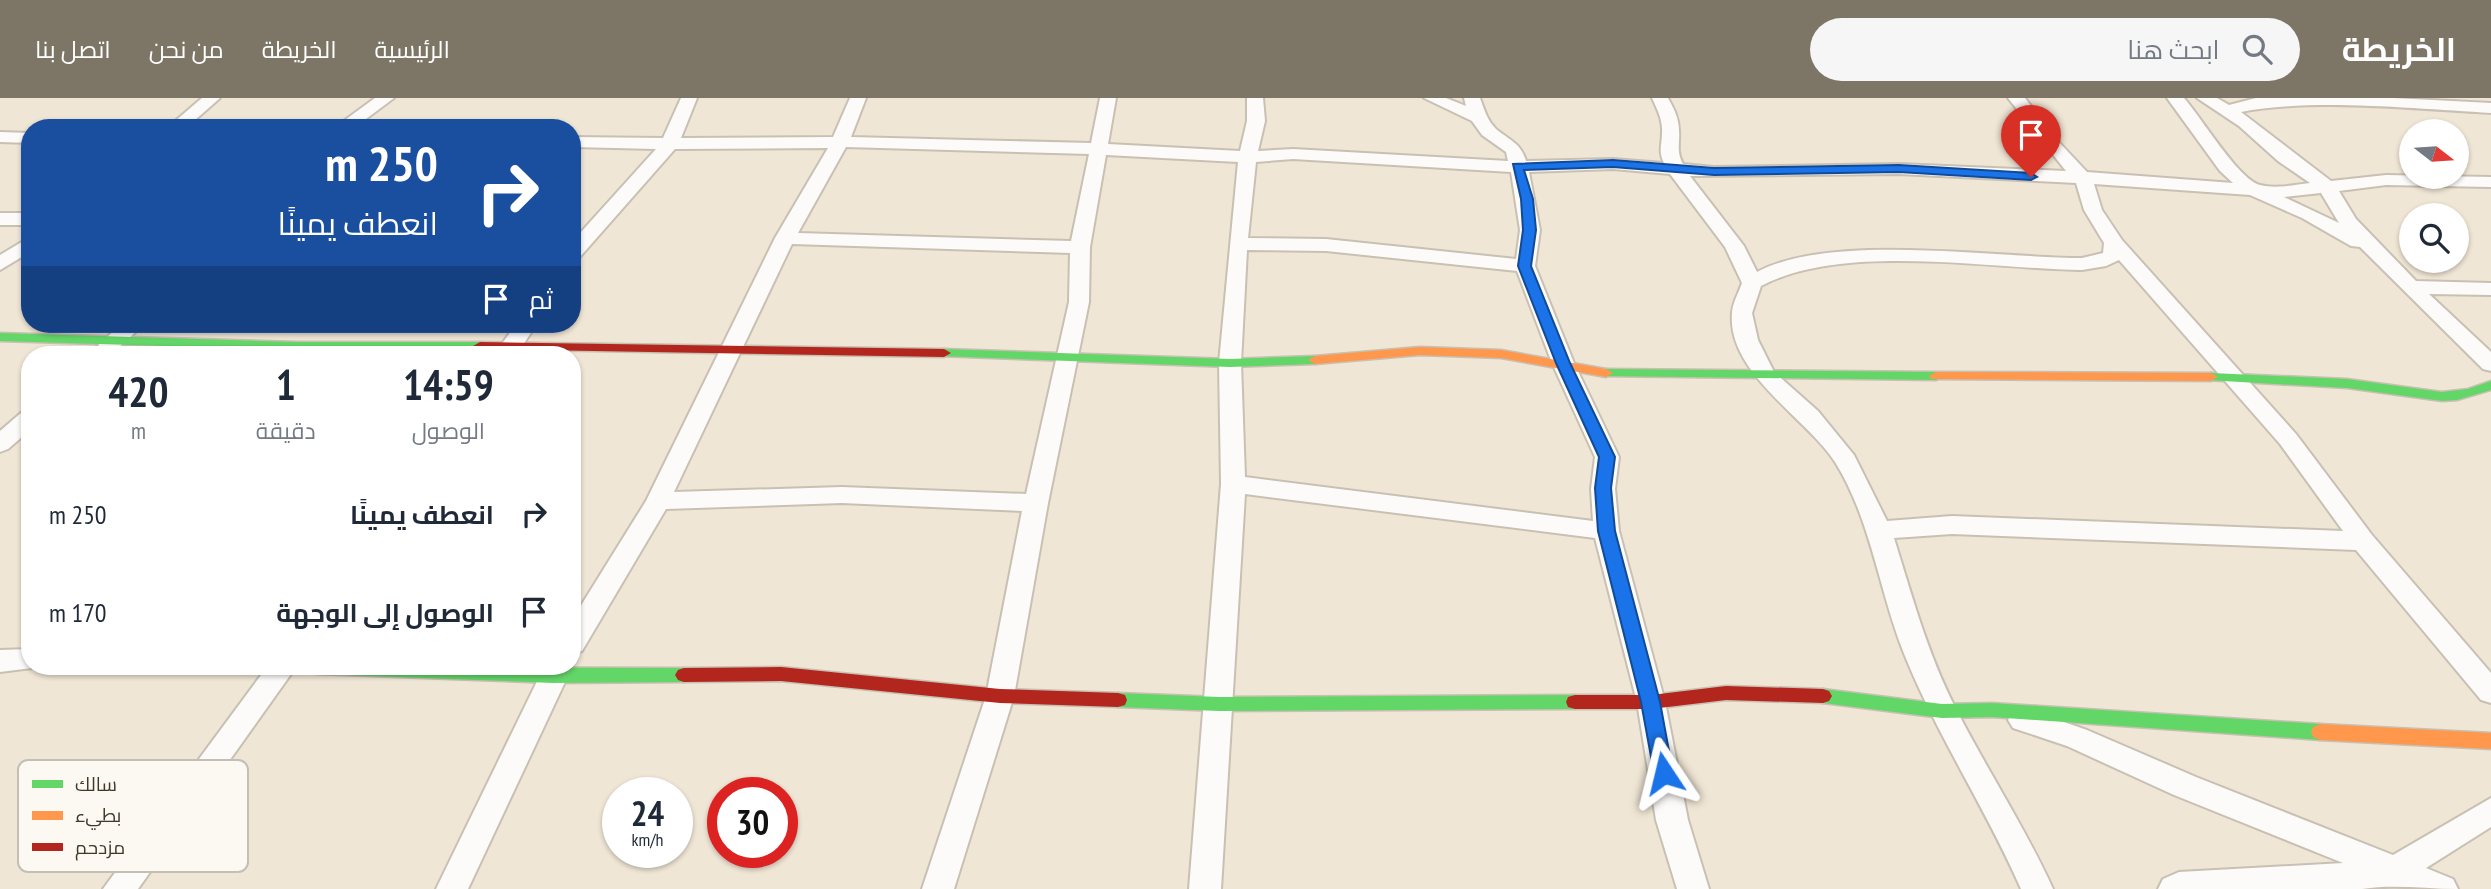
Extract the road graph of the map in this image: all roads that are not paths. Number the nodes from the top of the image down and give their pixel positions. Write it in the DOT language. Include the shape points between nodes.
graph roads {
  1 [pos="212,98"];
  2 [pos="386,98"];
  3 [pos="689,98"];
  4 [pos="858,98"];
  5 [pos="1108,98"];
  6 [pos="1255,98"];
  7 [pos="1432,98"];
  8 [pos="1660,98"];
  9 [pos="2016,98"];
  10 [pos="2175,98"];
  11 [pos="2205,98"];
  12 [pos="1475,108"];
  13 [pos="2491,108"];
  14 [pos="2227,111"];
  15 [pos="186,119"];
  16 [pos="355,119"];
  17 [pos="0,137"];
  18 [pos="21,138"];
  19 [pos="581,142"];
  20 [pos="840,142"];
  21 [pos="669,145"];
  22 [pos="1099,151"];
  23 [pos="1248,157"];
  24 [pos="1517,167"];
  25 [pos="1676,169"];
  26 [pos="2084,180"];
  27 [pos="2491,182"];
  28 [pos="2327,187"];
  29 [pos="2251,189"];
  30 [pos="0,219"];
  31 [pos="21,219"];
  32 [pos="581,238"];
  33 [pos="785,238"];
  34 [pos="2114,243"];
  35 [pos="1238,244"];
  36 [pos="1080,247"];
  37 [pos="21,249"];
  38 [pos="2376,254"];
  39 [pos="0,264"];
  40 [pos="1525,266"];
  41 [pos="1752,283"];
  42 [pos="2411,287"];
  43 [pos="2491,289"];
  44 [pos="84,333"];
  45 [pos="124,333"];
  46 [pos="149,333"];
  47 [pos="0,337"];
  48 [pos="109,346"];
  49 [pos="299,346"];
  50 [pos="581,347"];
  51 [pos="728,351"];
  52 [pos="1069,358"];
  53 [pos="1230,363"];
  54 [pos="1563,363"];
  55 [pos="2491,364"];
  56 [pos="1765,375"];
  57 [pos="2235,377"];
  58 [pos="2491,385"];
  59 [pos="21,425"];
  60 [pos="0,444"];
  61 [pos="1233,484"];
  62 [pos="658,501"];
  63 [pos="1036,502"];
  64 [pos="1879,530"];
  65 [pos="1606,531"];
  66 [pos="2363,541"];
  67 [pos="581,629"];
  68 [pos="21,660"];
  69 [pos="0,661"];
  70 [pos="581,671"];
  71 [pos="276,675"];
  72 [pos="554,675"];
  73 [pos="2491,692"];
  74 [pos="999,696"];
  75 [pos="1651,702"];
  76 [pos="1219,704"];
  77 [pos="1992,710"];
  78 [pos="1942,711"];
  79 [pos="2491,741"];
  80 [pos="214,760"];
  81 [pos="2491,811"];
  82 [pos="2396,870"];
  83 [pos="131,872"];
  84 [pos="119,889"];
  85 [pos="452,889"];
  86 [pos="938,889"];
  87 [pos="1205,889"];
  88 [pos="1693,889"];
  89 [pos="2037,889"];
  90 [pos="2174,889"];
  91 [pos="2442,889"];
  1 -- 15 [label="street"];
  2 -- 16 [label="street"];
  3 -- 21 [label="street"];
  4 -- 20 [label="street"];
  5 -- 22 [label="street"];
  6 -- 23 [label="street" via="1256,121"];
  7 -- 12 [label="street"];
  8 -- 25 [label="street" via="1671,132 1668,153"];
  9 -- 26 [label="street"];
  10 -- 29 [label="street" via="2226,167"];
  11 -- 14 [label="street"];
  12 -- 24 [label="street" via="1488,131 1514,150"];
  13 -- 14 [label="street" via="2315,99 2267,100"];
  14 -- 28 [label="street"];
  17 -- 18 [label="street"];
  19 -- 21 [label="street"];
  20 -- 21 [label="street"];
  20 -- 22 [label="street"];
  20 -- 33 [label="street"];
  21 -- 32 [label="street"];
  22 -- 23 [label="street"];
  22 -- 36 [label="street"];
  23 -- 24 [label="street" via="1293,154"];
  23 -- 35 [label="street"];
  24 -- 25 [label="street" via="1613,164"];
  24 -- 40 [label="street" via="1530,230"];
  25 -- 26 [label="street" via="1899,169"];
  25 -- 41 [label="street" via="1734,246"];
  26 -- 29 [label="street"];
  26 -- 34 [label="street" via="2093,209"];
  27 -- 28 [label="street" via="2386,180"];
  28 -- 29 [label="street"];
  28 -- 38 [label="street" via="2348,222"];
  29 -- 38 [label="street" via="2309,214"];
  30 -- 31 [label="street"];
  33 -- 36 [label="street"];
  33 -- 51 [label="street"];
  34 -- 41 [label="street" via="2106,261 1891,257 1794,262 1764,272"];
  34 -- 57 [label="street"];
  35 -- 40 [label="street" via="1340,246"];
  35 -- 53 [label="street"];
  36 -- 52 [label="street" via="1079,302"];
  37 -- 39 [label="street"];
  38 -- 42 [label="street"];
  40 -- 54 [label="street"];
  41 -- 56 [label="street" via="1742,313 1747,340"];
  42 -- 43 [label="street"];
  42 -- 55 [label="street"];
  44 -- 47 [label="street"];
  45 -- 48 [label="street"];
  46 -- 49 [label="street"];
  50 -- 51 [label="street"];
  51 -- 52 [label="street"];
  51 -- 62 [label="street"];
  52 -- 53 [label="street"];
  52 -- 63 [label="street"];
  53 -- 54 [label="street" via="1420,351 1501,354"];
  53 -- 61 [label="street"];
  54 -- 56 [label="street" via="1615,375"];
  54 -- 65 [label="street" via="1607,457 1603,488"];
  56 -- 57 [label="street"];
  56 -- 64 [label="street" via="1810,416 1846,460"];
  57 -- 58 [label="street" via="2368,385 2440,398 2467,396"];
  57 -- 66 [label="street" via="2288,439"];
  59 -- 60 [label="street"];
  61 -- 65 [label="street"];
  61 -- 76 [label="street"];
  62 -- 63 [label="street" via="842,495"];
  62 -- 67 [label="street"];
  63 -- 74 [label="street"];
  64 -- 66 [label="street" via="1952,525"];
  64 -- 78 [label="street" via="1911,637"];
  65 -- 75 [label="street"];
  66 -- 73 [label="street"];
  68 -- 69 [label="street"];
  70 -- 74 [label="street" via="781,674"];
  71 -- 80 [label="street"];
  72 -- 85 [label="street"];
  74 -- 76 [label="street"];
  74 -- 86 [label="street"];
  75 -- 76 [label="street"];
  75 -- 78 [label="street" via="1726,693 1823,696"];
  75 -- 88 [label="street" via="1672,820"];
  76 -- 87 [label="street"];
  77 -- 78 [label="street"];
  77 -- 79 [label="street"];
  77 -- 82 [label="street" via="2077,738"];
  78 -- 89 [label="street"];
  81 -- 82 [label="street"];
  82 -- 90 [label="street"];
  82 -- 91 [label="street"];
  83 -- 84 [label="street"];
}
